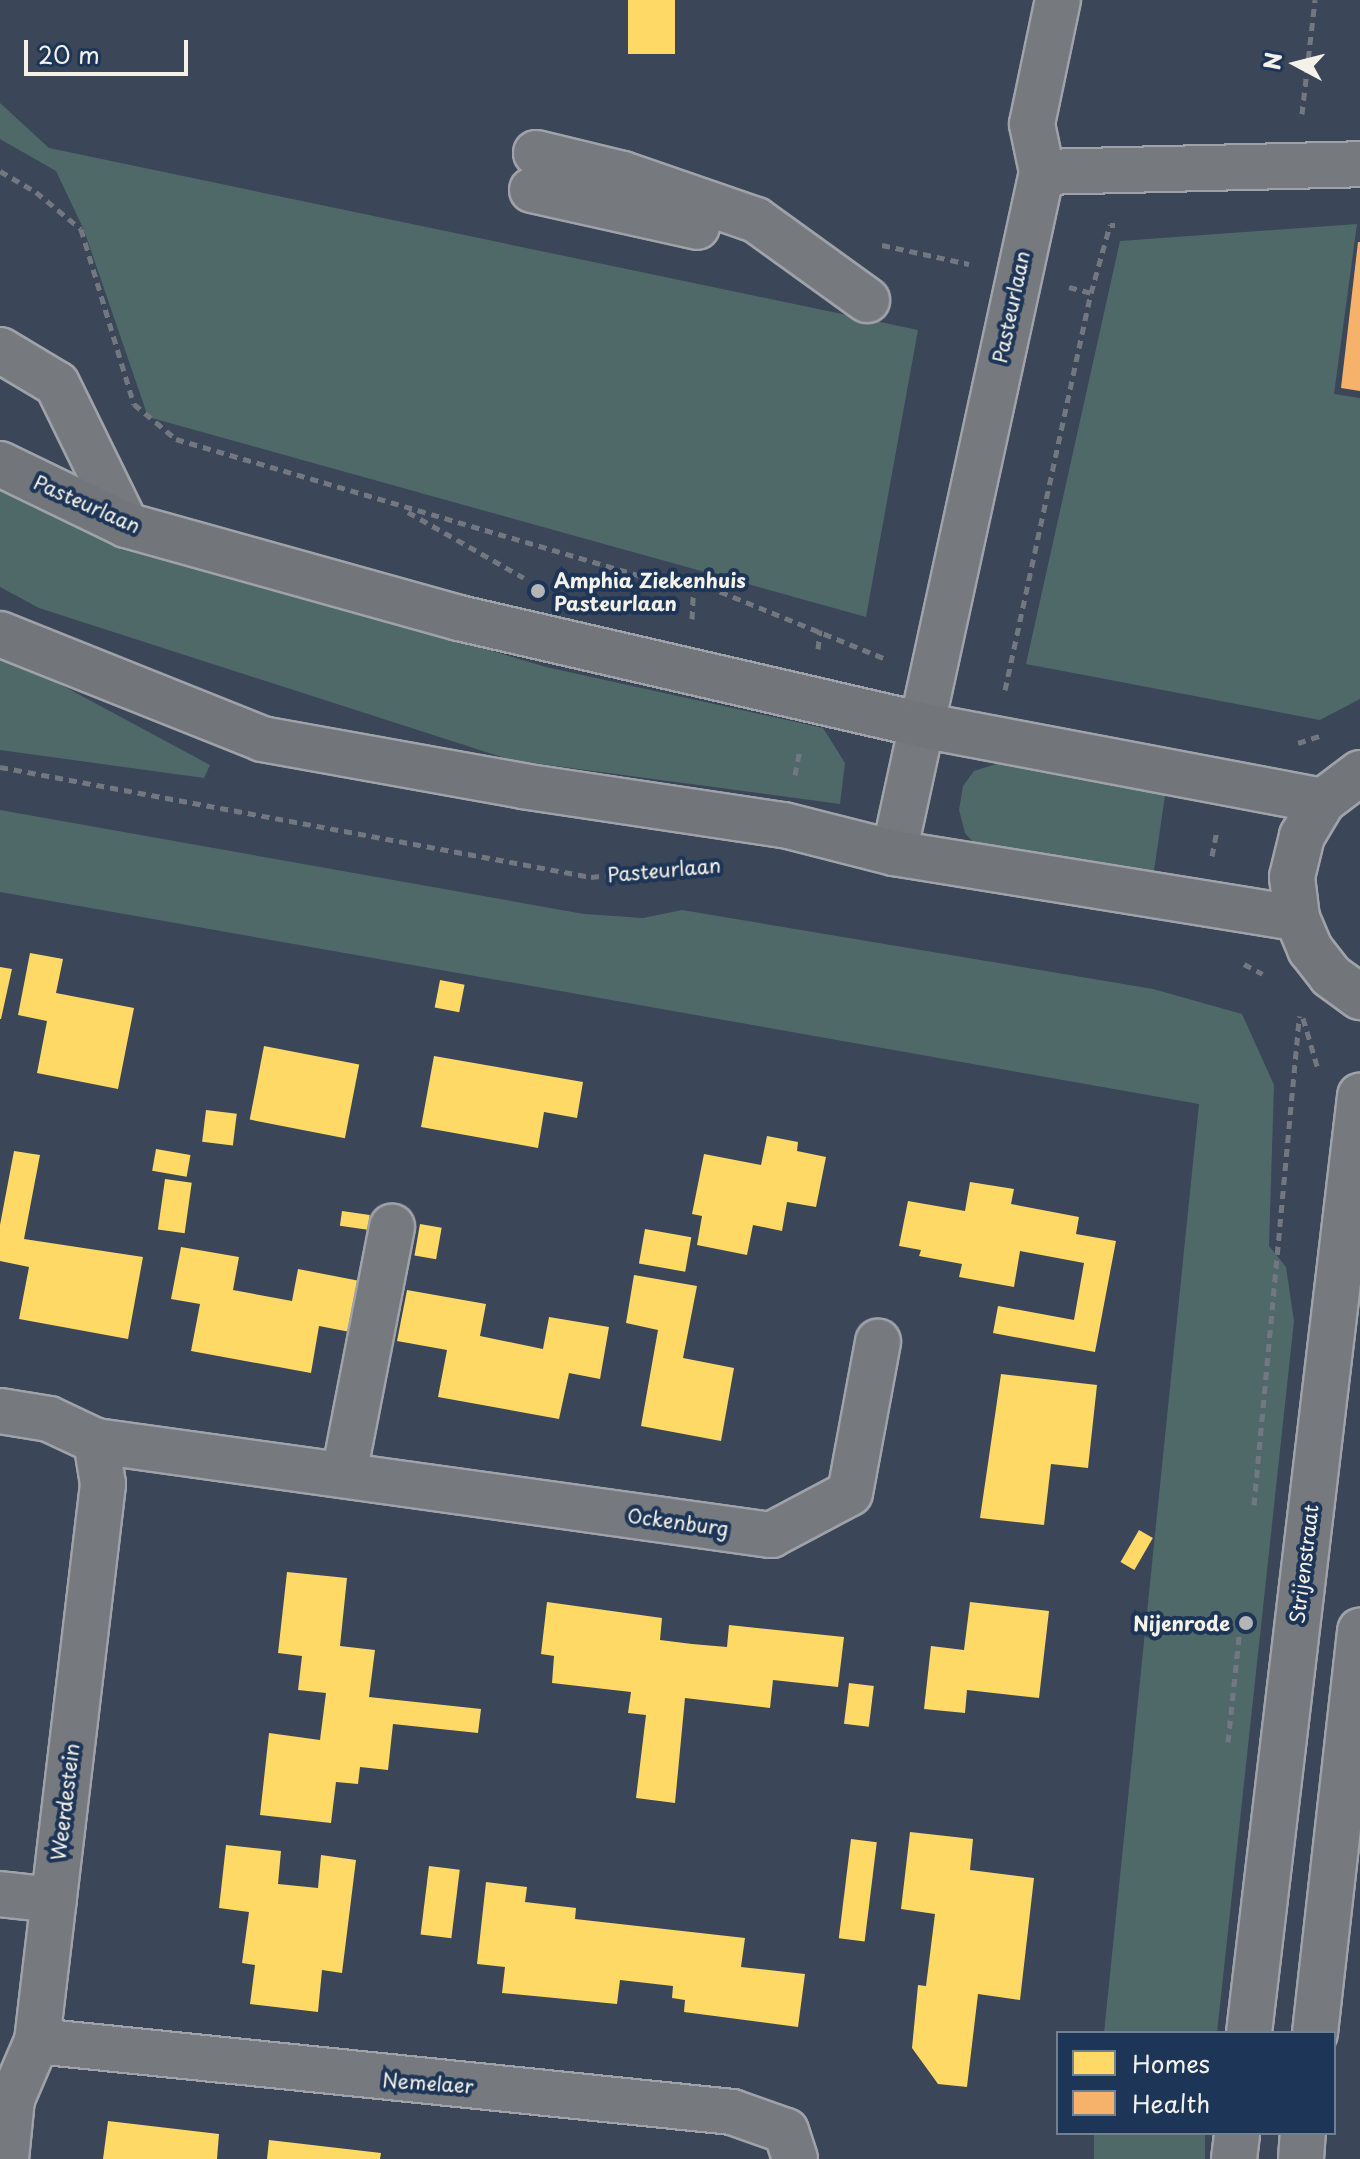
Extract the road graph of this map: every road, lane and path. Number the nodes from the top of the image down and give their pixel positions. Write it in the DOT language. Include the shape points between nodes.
graph roads {
  1 [pos="1058,0"];
  2 [pos="1315,0"];
  3 [pos="1360,164"];
  4 [pos="1295,169"];
  5 [pos="0,171"];
  6 [pos="534,172"];
  7 [pos="1042,172"];
  8 [pos="1125,224"];
  9 [pos="867,300"];
  10 [pos="0,350"];
  11 [pos="0,464"];
  12 [pos="400,507"];
  13 [pos="126,525"];
  14 [pos="644,577"];
  15 [pos="528,580"];
  16 [pos="694,581"];
  17 [pos="692,620"];
  18 [pos="0,634"];
  19 [pos="1004,694"];
  20 [pos="921,725"];
  21 [pos="1335,731"];
  22 [pos="1281,741"];
  23 [pos="0,767"];
  24 [pos="1360,773"];
  25 [pos="1226,781"];
  26 [pos="1323,801"];
  27 [pos="894,853"];
  28 [pos="705,864"];
  29 [pos="1203,906"];
  30 [pos="1297,918"];
  31 [pos="1232,960"];
  32 [pos="1268,978"];
  33 [pos="1360,996"];
  34 [pos="1360,1013"];
  35 [pos="1345,1083"];
  36 [pos="392,1227"];
  37 [pos="878,1342"];
  38 [pos="0,1411"];
  39 [pos="96,1441"];
  40 [pos="344,1474"];
  41 [pos="1254,1505"];
  42 [pos="1360,1631"];
  43 [pos="0,1894"];
  44 [pos="54,1900"];
  45 [pos="1249,2031"];
  46 [pos="1315,2031"];
  47 [pos="37,2041"];
  48 [pos="1237,2135"];
  49 [pos="1303,2135"];
  50 [pos="6,2159"];
  51 [pos="795,2159"];
  52 [pos="1234,2159"];
  53 [pos="1301,2159"];
  1 -- 7 [label="street, Pasteurlaan" via="1032,124"];
  2 -- 4 [label="path"];
  3 -- 4 [label="street"];
  4 -- 7 [label="street"];
  5 -- 12 [label="path" via="81,229 134,404 155,422 176,439"];
  6 -- 9 [label="street" via="750,241"];
  7 -- 20 [label="street, Pasteurlaan"];
  8 -- 19 [label="path" via="1110,225 1091,293"];
  10 -- 13 [label="street" via="57,384"];
  11 -- 13 [label="main road, Pasteurlaan"];
  12 -- 14 [label="path"];
  12 -- 15 [label="path"];
  13 -- 20 [label="main road, Pasteurlaan" via="459,618"];
  16 -- 17 [label="path"];
  18 -- 27 [label="main road" via="262,739 522,786 784,825"];
  20 -- 25 [label="main road, Pasteurlaan"];
  20 -- 27 [label="street, Pasteurlaan"];
  21 -- 22 [label="path" via="1296,743"];
  23 -- 28 [label="path, Pasteurlaan" via="591,877"];
  24 -- 26 [label="main road"];
  25 -- 26 [label="main road, Pasteurlaan"];
  25 -- 29 [label="path"];
  26 -- 30 [label="main road" via="1302,836 1292,877"];
  27 -- 29 [label="main road"];
  29 -- 30 [label="main road"];
  30 -- 33 [label="main road" via="1310,949 1331,976"];
  31 -- 32 [label="path"];
  33 -- 34 [label="street"];
  35 -- 41 [label="path" via="1316,1069 1300,1006"];
  35 -- 45 [label="street, Strijenstraat"];
  36 -- 40 [label="street"];
  37 -- 40 [label="street, Ockenburg" via="850,1493 771,1535"];
  38 -- 39 [label="street, Ockenburg" via="49,1419"];
  39 -- 40 [label="street, Ockenburg"];
  39 -- 44 [label="street, Weerdestein" via="103,1484"];
  42 -- 46 [label="street"];
  43 -- 44 [label="street"];
  44 -- 47 [label="street, Weerdestein"];
  47 -- 50 [label="street, Weerdestein" via="12,2099"];
  47 -- 51 [label="street, Nemelaer" via="732,2112 786,2131"];
  48 -- 52 [label="street"];
  49 -- 53 [label="street"];
}
